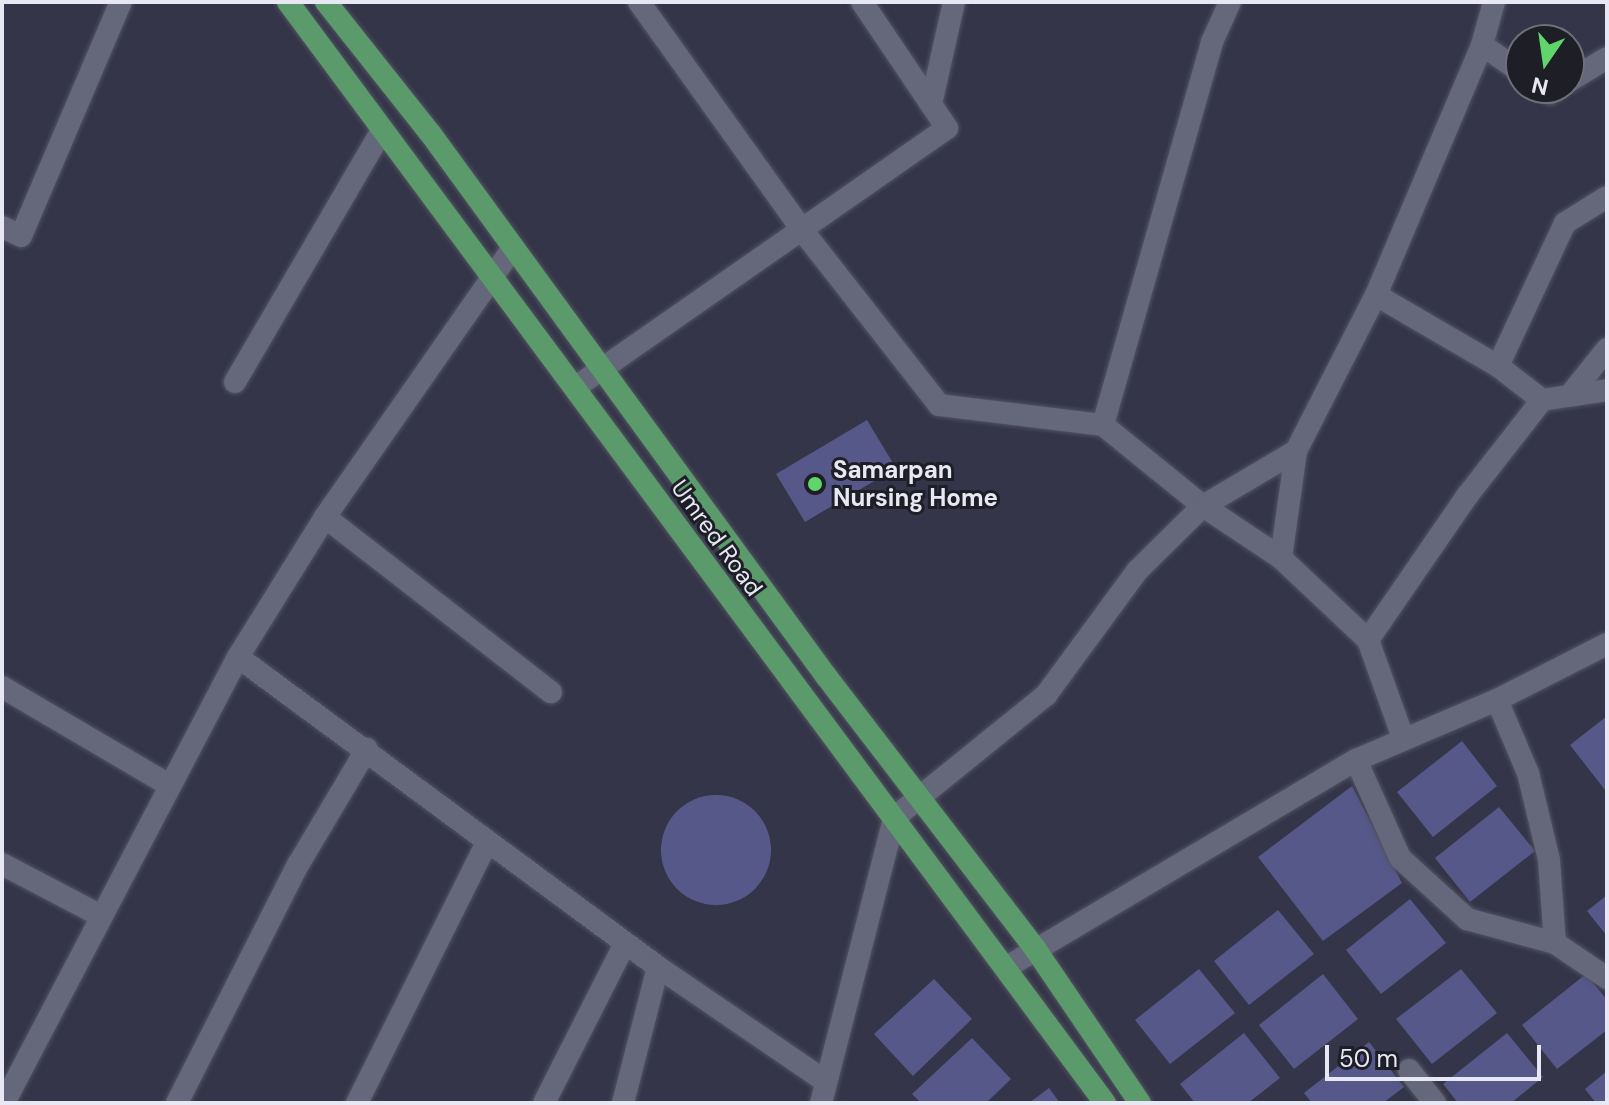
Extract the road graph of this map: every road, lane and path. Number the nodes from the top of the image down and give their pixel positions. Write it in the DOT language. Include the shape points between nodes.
graph roads {
  1 [pos="121,2"];
  2 [pos="288,2"];
  3 [pos="326,2"];
  4 [pos="639,2"];
  5 [pos="862,2"];
  6 [pos="954,2"];
  7 [pos="1230,2"];
  8 [pos="1494,2"];
  9 [pos="1482,45"];
  10 [pos="1607,58"];
  11 [pos="1505,61"];
  12 [pos="1585,71"];
  13 [pos="931,104"];
  14 [pos="381,132"];
  15 [pos="1607,197"];
  16 [pos="2,227"];
  17 [pos="802,230"];
  18 [pos="513,248"];
  19 [pos="493,278"];
  20 [pos="1376,295"];
  21 [pos="1607,349"];
  22 [pos="1498,366"];
  23 [pos="602,369"];
  24 [pos="235,382"];
  25 [pos="576,387"];
  26 [pos="1607,390"];
  27 [pos="1571,394"];
  28 [pos="1542,400"];
  29 [pos="1103,425"];
  30 [pos="1296,451"];
  31 [pos="1203,506"];
  32 [pos="325,517"];
  33 [pos="1281,558"];
  34 [pos="1368,640"];
  35 [pos="1607,644"];
  36 [pos="238,657"];
  37 [pos="2,687"];
  38 [pos="551,692"];
  39 [pos="1497,700"];
  40 [pos="1403,738"];
  41 [pos="367,749"];
  42 [pos="1356,760"];
  43 [pos="169,785"];
  44 [pos="919,800"];
  45 [pos="894,818"];
  46 [pos="487,842"];
  47 [pos="2,864"];
  48 [pos="101,916"];
  49 [pos="625,943"];
  50 [pos="1555,943"];
  51 [pos="1036,950"];
  52 [pos="658,967"];
  53 [pos="1007,967"];
  54 [pos="1607,978"];
  55 [pos="1409,1070"];
  56 [pos="823,1092"];
  57 [pos="4,1103"];
  58 [pos="177,1103"];
  59 [pos="357,1103"];
  60 [pos="544,1103"];
  61 [pos="623,1103"];
  62 [pos="1105,1103"];
  63 [pos="1140,1103"];
  64 [pos="1435,1103"];
  1 -- 16 [label="street" via="21,236"];
  2 -- 14 [label="main road, Umred Road"];
  3 -- 18 [label="main road"];
  4 -- 17 [label="street"];
  5 -- 13 [label="street"];
  6 -- 13 [label="street"];
  7 -- 29 [label="street" via="1212,42"];
  8 -- 9 [label="street"];
  9 -- 11 [label="street"];
  9 -- 20 [label="street"];
  10 -- 12 [label="street"];
  13 -- 17 [label="street" via="947,128"];
  14 -- 19 [label="main road, Umred Road"];
  14 -- 24 [label="street"];
  15 -- 22 [label="street" via="1565,223"];
  17 -- 23 [label="street"];
  17 -- 29 [label="street" via="939,405"];
  18 -- 19 [label="street"];
  18 -- 23 [label="main road"];
  19 -- 25 [label="main road, Umred Road"];
  19 -- 32 [label="street"];
  20 -- 22 [label="street"];
  20 -- 30 [label="street"];
  21 -- 27 [label="street"];
  22 -- 28 [label="street"];
  23 -- 25 [label="street"];
  23 -- 44 [label="main road"];
  25 -- 45 [label="main road, Umred Road"];
  26 -- 27 [label="street"];
  27 -- 28 [label="street"];
  28 -- 34 [label="street" via="1467,496"];
  29 -- 31 [label="street"];
  30 -- 31 [label="street"];
  30 -- 33 [label="street"];
  31 -- 33 [label="street"];
  31 -- 44 [label="street" via="1137,571 1046,695"];
  32 -- 36 [label="street"];
  32 -- 38 [label="street"];
  33 -- 34 [label="street"];
  34 -- 40 [label="street"];
  35 -- 39 [label="street"];
  36 -- 41 [label="street"];
  36 -- 43 [label="street"];
  37 -- 43 [label="street"];
  39 -- 40 [label="street"];
  39 -- 50 [label="street" via="1528,773 1549,860"];
  40 -- 42 [label="street"];
  41 -- 46 [label="street"];
  41 -- 58 [label="street" via="298,865"];
  42 -- 50 [label="street" via="1400,858 1467,919"];
  42 -- 51 [label="street"];
  43 -- 48 [label="street"];
  44 -- 45 [label="street"];
  44 -- 51 [label="main road"];
  45 -- 53 [label="main road, Umred Road"];
  45 -- 56 [label="street"];
  46 -- 49 [label="street"];
  46 -- 59 [label="street"];
  47 -- 48 [label="street"];
  48 -- 57 [label="street"];
  49 -- 52 [label="street"];
  49 -- 60 [label="street"];
  50 -- 54 [label="street"];
  51 -- 53 [label="street"];
  51 -- 63 [label="main road"];
  52 -- 56 [label="street"];
  52 -- 61 [label="street"];
  53 -- 62 [label="main road, Umred Road"];
  55 -- 64 [label="street"];
}
